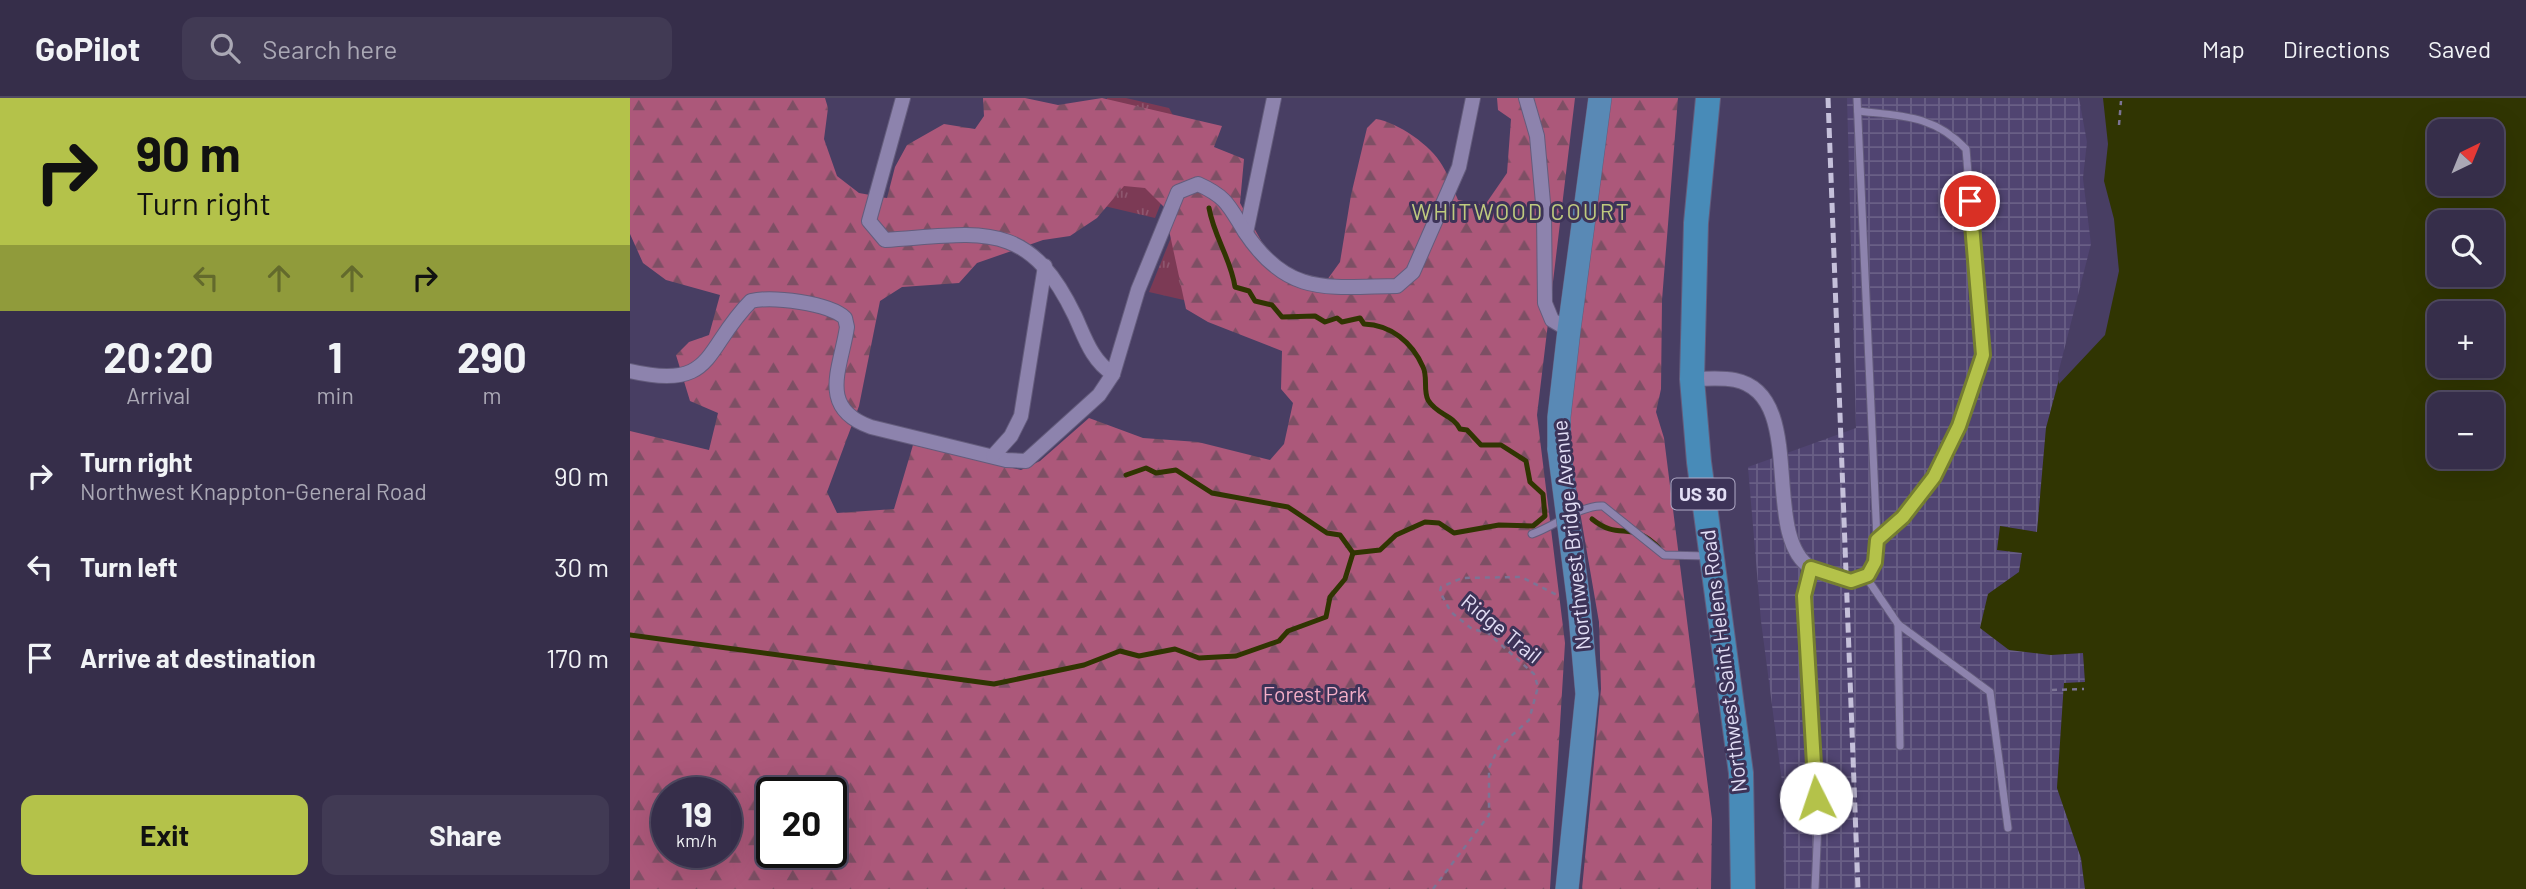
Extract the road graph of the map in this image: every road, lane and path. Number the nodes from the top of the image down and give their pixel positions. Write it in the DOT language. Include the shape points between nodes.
graph roads {
  1 [pos="903,98"];
  2 [pos="1274,98"];
  3 [pos="1473,98"];
  4 [pos="1526,98"];
  5 [pos="1600,98"];
  6 [pos="1708,98"];
  7 [pos="1857,98"];
  8 [pos="2121,101"];
  9 [pos="1858,111"];
  10 [pos="2119,125"];
  11 [pos="1246,233"];
  12 [pos="1045,266"];
  13 [pos="1569,330"];
  14 [pos="630,371"];
  15 [pos="1113,374"];
  16 [pos="1692,379"];
  17 [pos="993,456"];
  18 [pos="1532,534"];
  19 [pos="1877,540"];
  20 [pos="1712,556"];
  21 [pos="1811,568"];
  22 [pos="1866,577"];
  23 [pos="1846,580"];
  24 [pos="1572,603"];
  25 [pos="1898,624"];
  26 [pos="2084,689"];
  27 [pos="2052,690"];
  28 [pos="1900,746"];
  29 [pos="2008,828"];
  30 [pos="1433,889"];
  31 [pos="1567,889"];
  32 [pos="1743,889"];
  33 [pos="1815,889"];
  1 -- 12 [label="street" via="869,221 885,240 998,237 1024,247"];
  2 -- 11 [label="street"];
  3 -- 11 [label="street" via="1459,167 1405,282 1397,286 1319,287 1284,275 1260,254"];
  4 -- 13 [label="street" via="1536,136 1544,214 1545,303 1552,320"];
  5 -- 13 [label="main road, Northwest Bridge Avenue"];
  6 -- 16 [label="highway, Northwest Saint Helens Road / US 30" via="1696,223"];
  7 -- 9 [label="lane"];
  8 -- 10 [label="path"];
  9 -- 19 [label="lane"];
  9 -- 19 [label="lane" via="1920,118 1950,132 1966,149 1983,355 1959,426 1934,477 1903,517"];
  11 -- 15 [label="street" via="1221,194 1198,184 1178,192 1138,290"];
  12 -- 15 [label="street" via="1066,297 1092,354"];
  12 -- 17 [label="street" via="1021,416"];
  13 -- 24 [label="main road, Northwest Bridge Avenue, bridge" via="1558,425"];
  14 -- 17 [label="street" via="676,378 695,369 751,302 770,299 829,308 845,318 847,327 835,388 846,413 871,427"];
  15 -- 17 [label="street" via="1100,395 1026,461"];
  16 -- 20 [label="highway, Northwest Saint Helens Road / US 30"];
  16 -- 21 [label="street" via="1735,380 1756,389 1770,407 1788,524 1800,557"];
  18 -- 20 [label="lane" via="1588,507 1603,506 1664,555"];
  19 -- 22 [label="lane" via="1875,562"];
  20 -- 32 [label="highway, Northwest Saint Helens Road / US 30" via="1741,773"];
  21 -- 23 [label="street"];
  21 -- 33 [label="lane" via="1804,596 1818,824"];
  22 -- 23 [label="lane"];
  22 -- 25 [label="lane"];
  24 -- 30 [label="path, Ridge Trail" via="1521,577 1462,578 1441,587 1451,612 1472,629 1488,633 1534,674 1538,687 1529,720 1499,747 1489,768 1489,815"];
  24 -- 31 [label="main road, Northwest Bridge Avenue" via="1587,694"];
  25 -- 28 [label="lane"];
  25 -- 29 [label="lane" via="1990,692"];
  26 -- 27 [label="path"];
}
